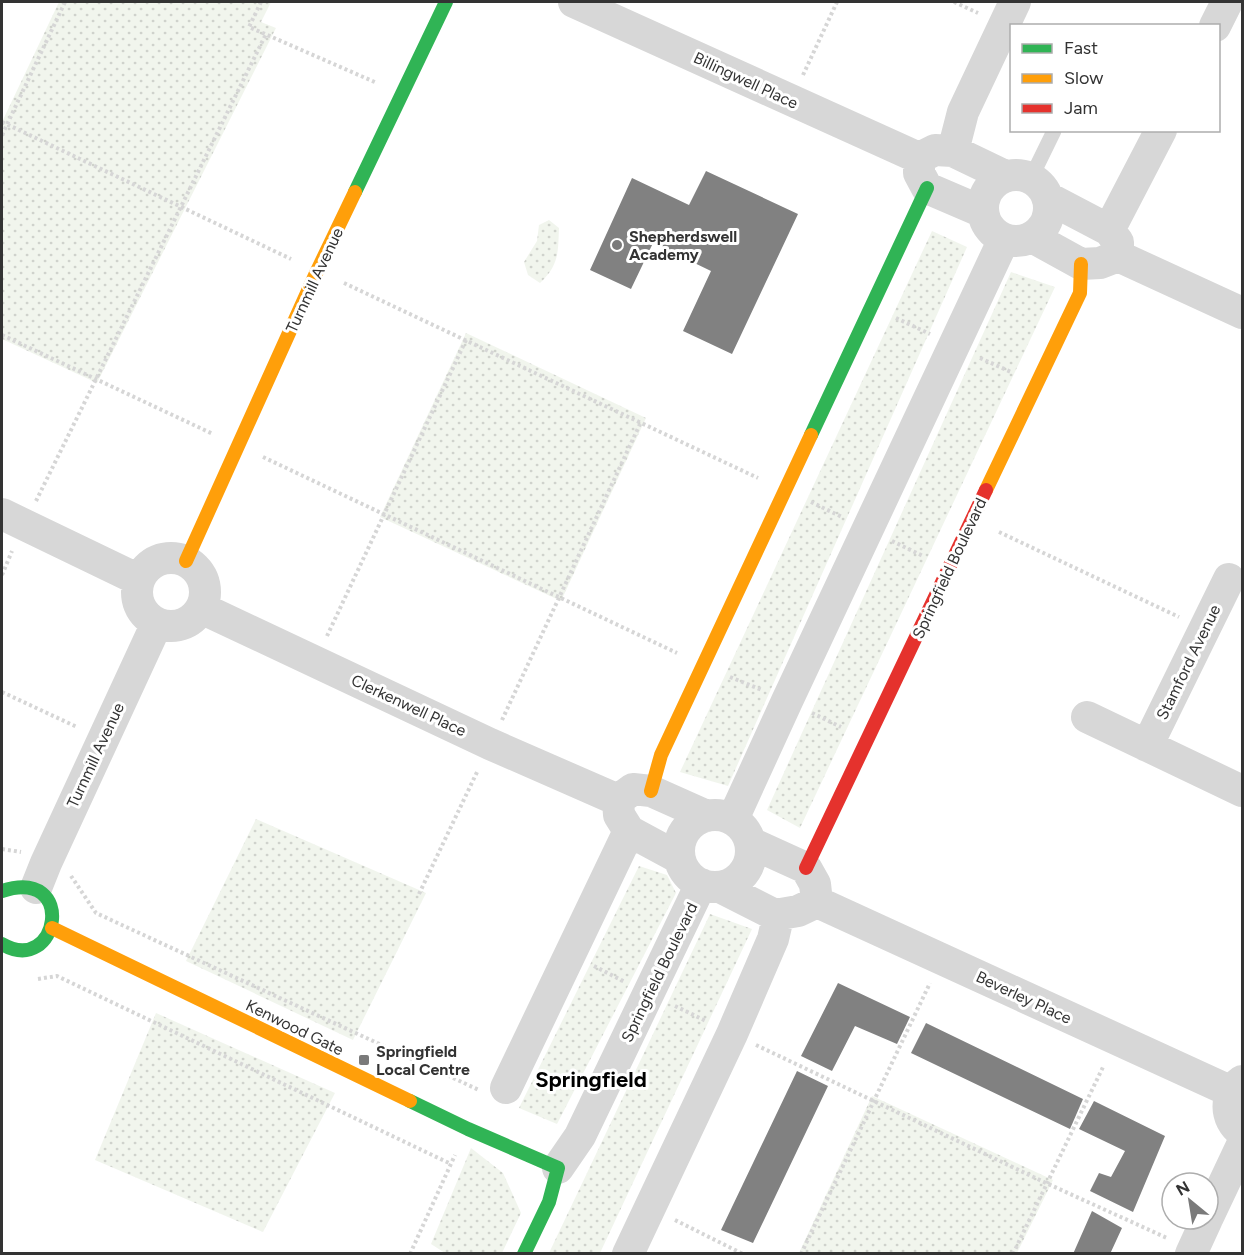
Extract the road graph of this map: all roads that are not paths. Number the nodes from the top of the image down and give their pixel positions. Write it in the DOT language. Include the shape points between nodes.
graph roads {
  1 [pos="446,2"];
  2 [pos="574,2"];
  3 [pos="1015,2"];
  4 [pos="1053,132"];
  5 [pos="1160,132"];
  6 [pos="953,151"];
  7 [pos="923,173"];
  8 [pos="1028,184"];
  9 [pos="983,212"];
  10 [pos="1018,238"];
  11 [pos="1114,243"];
  12 [pos="1081,264"];
  13 [pos="1242,312"];
  14 [pos="13,520"];
  15 [pos="186,561"];
  16 [pos="1229,579"];
  17 [pos="139,580"];
  18 [pos="201,608"];
  19 [pos="157,623"];
  20 [pos="1087,717"];
  21 [pos="1147,746"];
  22 [pos="651,791"];
  23 [pos="1242,791"];
  24 [pos="618,800"];
  25 [pos="731,826"];
  26 [pos="629,831"];
  27 [pos="680,858"];
  28 [pos="806,868"];
  29 [pos="41,875"];
  30 [pos="710,886"];
  31 [pos="2,891"];
  32 [pos="817,902"];
  33 [pos="775,915"];
  34 [pos="52,928"];
  35 [pos="3,950"];
  36 [pos="1237,1087"];
  37 [pos="506,1088"];
  38 [pos="1242,1132"];
  39 [pos="1242,1144"];
  40 [pos="558,1168"];
  41 [pos="1220,1192"];
  42 [pos="1202,1231"];
  43 [pos="1192,1251"];
  44 [pos="524,1254"];
  45 [pos="628,1254"];
  1 -- 15 [label="street, Turnmill Avenue" via="317,271"];
  2 -- 7 [label="street, Billingwell Place" via="791,101"];
  3 -- 6 [label="street" via="963,112"];
  4 -- 8 [label="lane"];
  5 -- 11 [label="street"];
  6 -- 7 [label="street" via="935,150"];
  6 -- 8 [label="street"];
  7 -- 9 [label="street, Billingwell Place"];
  7 -- 22 [label="street" via="785,491 661,755"];
  8 -- 9 [label="street" via="990,186"];
  8 -- 10 [label="street" via="1048,216 1039,232"];
  8 -- 11 [label="street"];
  9 -- 10 [label="street" via="990,228"];
  10 -- 12 [label="street"];
  10 -- 25 [label="street"];
  11 -- 12 [label="street" via="1100,263"];
  11 -- 13 [label="street"];
  12 -- 28 [label="street, Springfield Boulevard" via="1080,293"];
  14 -- 17 [label="street"];
  15 -- 17 [label="street" via="176,558 153,563"];
  15 -- 18 [label="street" via="202,576 205,598"];
  16 -- 21 [label="street, Stamford Avenue"];
  17 -- 19 [label="street" via="138,600"];
  18 -- 19 [label="street" via="182,624"];
  18 -- 24 [label="street, Clerkenwell Place"];
  19 -- 29 [label="street, Turnmill Avenue"];
  20 -- 21 [label="street"];
  21 -- 23 [label="street"];
  22 -- 24 [label="street" via="633,789"];
  22 -- 25 [label="street"];
  24 -- 26 [label="street" via="619,815"];
  25 -- 27 [label="street" via="697,820 682,836"];
  25 -- 28 [label="street"];
  25 -- 30 [label="street" via="750,860 742,876 732,884"];
  26 -- 27 [label="street"];
  26 -- 37 [label="street"];
  27 -- 30 [label="street, Springfield Boulevard" via="691,878"];
  28 -- 32 [label="street" via="815,884"];
  29 -- 31 [label="street"];
  29 -- 34 [label="street" via="44,894 53,909"];
  30 -- 33 [label="street"];
  30 -- 40 [label="street, Springfield Boulevard" via="649,993 580,1136"];
  32 -- 33 [label="street"];
  32 -- 36 [label="street, Beverley Place" via="1116,1040"];
  33 -- 45 [label="street" via="773,939 732,1034"];
  34 -- 35 [label="street" via="47,938 29,950"];
  34 -- 40 [label="street, Kenwood Gate" via="468,1129"];
  36 -- 38 [label="street" via="1229,1102 1229,1112"];
  39 -- 41 [label="street"];
  40 -- 44 [label="street, Springfield Boulevard" via="549,1202"];
  42 -- 43 [label="street"];
}
